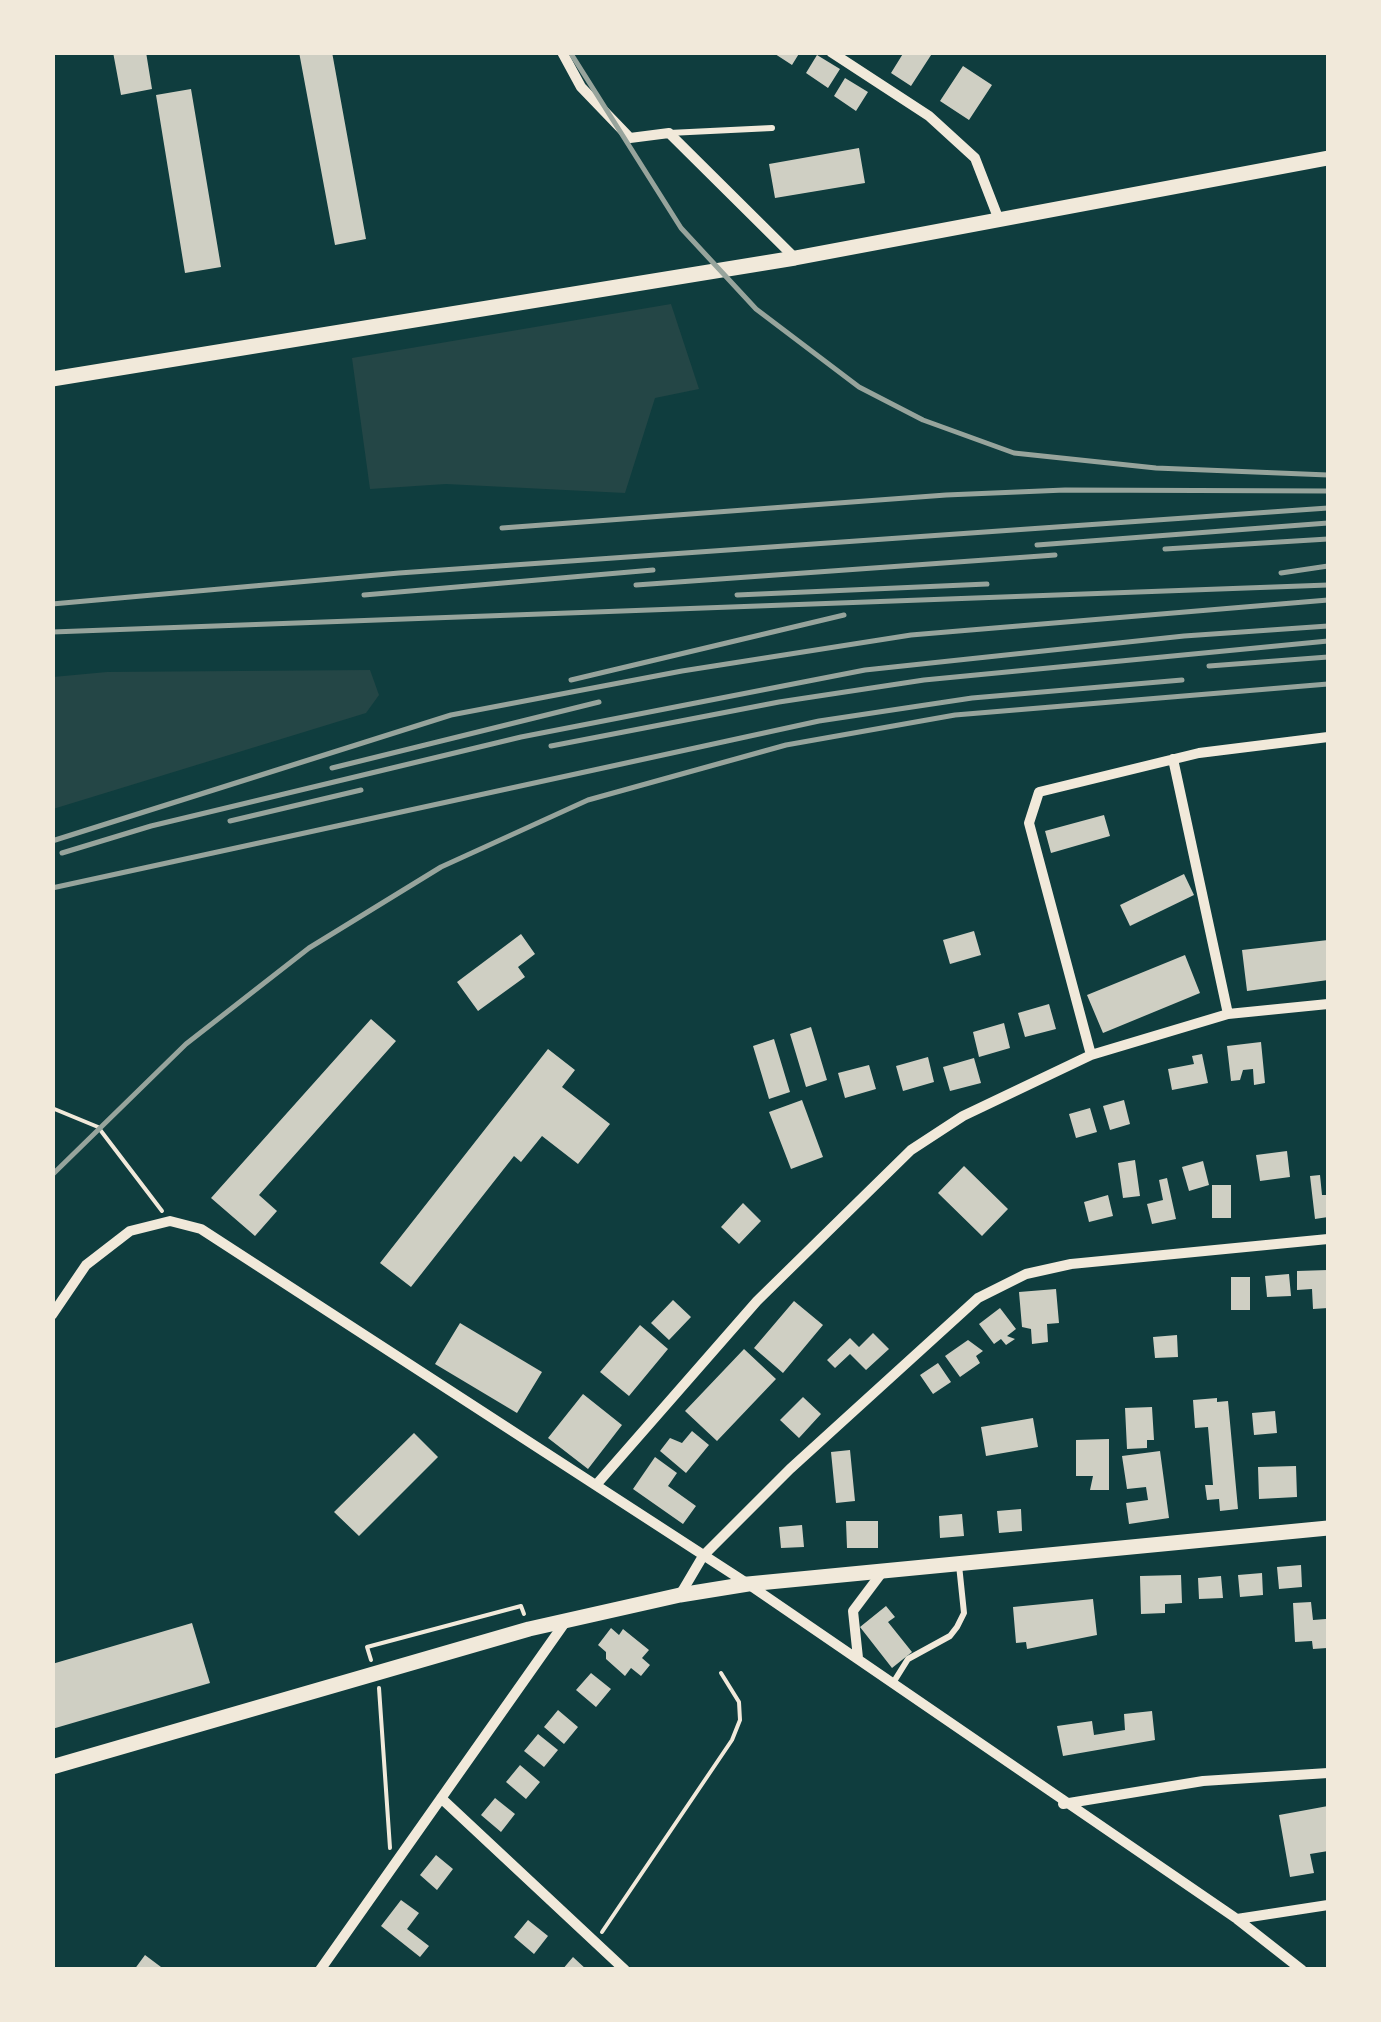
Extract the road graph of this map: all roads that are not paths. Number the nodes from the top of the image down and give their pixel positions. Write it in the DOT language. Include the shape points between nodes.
graph roads {
  1 [pos="562,52"];
  2 [pos="831,52"];
  3 [pos="772,128"];
  4 [pos="669,133"];
  5 [pos="1328,158"];
  6 [pos="998,220"];
  7 [pos="794,258"];
  8 [pos="52,379"];
  9 [pos="1328,737"];
  10 [pos="1174,759"];
  11 [pos="1328,1004"];
  12 [pos="1228,1014"];
  13 [pos="1091,1056"];
  14 [pos="1328,1239"];
  15 [pos="52,1315"];
  16 [pos="596,1485"];
  17 [pos="1328,1528"];
  18 [pos="704,1556"];
  19 [pos="959,1564"];
  20 [pos="883,1571"];
  21 [pos="748,1584"];
  22 [pos="680,1595"];
  23 [pos="566,1620"];
  24 [pos="858,1659"];
  25 [pos="893,1684"];
  26 [pos="52,1767"];
  27 [pos="1328,1772"];
  28 [pos="441,1798"];
  29 [pos="1063,1804"];
  30 [pos="1328,1905"];
  31 [pos="1237,1919"];
  32 [pos="320,1970"];
  33 [pos="626,1970"];
  34 [pos="1302,1970"];
  1 -- 4 [label="street" via="582,86 630,138"];
  2 -- 6 [label="street" via="929,116 975,158"];
  3 -- 4 [label="lane"];
  4 -- 7 [label="street"];
  5 -- 6 [label="main road"];
  6 -- 7 [label="main road"];
  7 -- 8 [label="main road"];
  9 -- 10 [label="street"];
  10 -- 12 [label="street"];
  10 -- 13 [label="street" via="1039,792 1029,823"];
  11 -- 12 [label="street"];
  12 -- 13 [label="street"];
  13 -- 16 [label="street" via="963,1116 911,1150 757,1302"];
  14 -- 18 [label="street" via="1071,1264 1026,1274 978,1298 790,1468"];
  15 -- 16 [label="street" via="86,1265 130,1231 170,1222 201,1229"];
  16 -- 18 [label="street"];
  17 -- 19 [label="main road"];
  18 -- 21 [label="street"];
  18 -- 22 [label="street"];
  19 -- 20 [label="main road"];
  19 -- 25 [label="lane" via="964,1613 957,1627 908,1659"];
  20 -- 21 [label="main road"];
  20 -- 24 [label="street" via="853,1611"];
  21 -- 22 [label="main road"];
  21 -- 24 [label="street"];
  22 -- 23 [label="main road"];
  23 -- 26 [label="main road"];
  23 -- 28 [label="street"];
  24 -- 25 [label="street"];
  25 -- 29 [label="street"];
  27 -- 29 [label="street" via="1203,1781"];
  28 -- 32 [label="street"];
  28 -- 33 [label="street"];
  29 -- 31 [label="street"];
  30 -- 31 [label="street"];
  31 -- 34 [label="street"];
}
